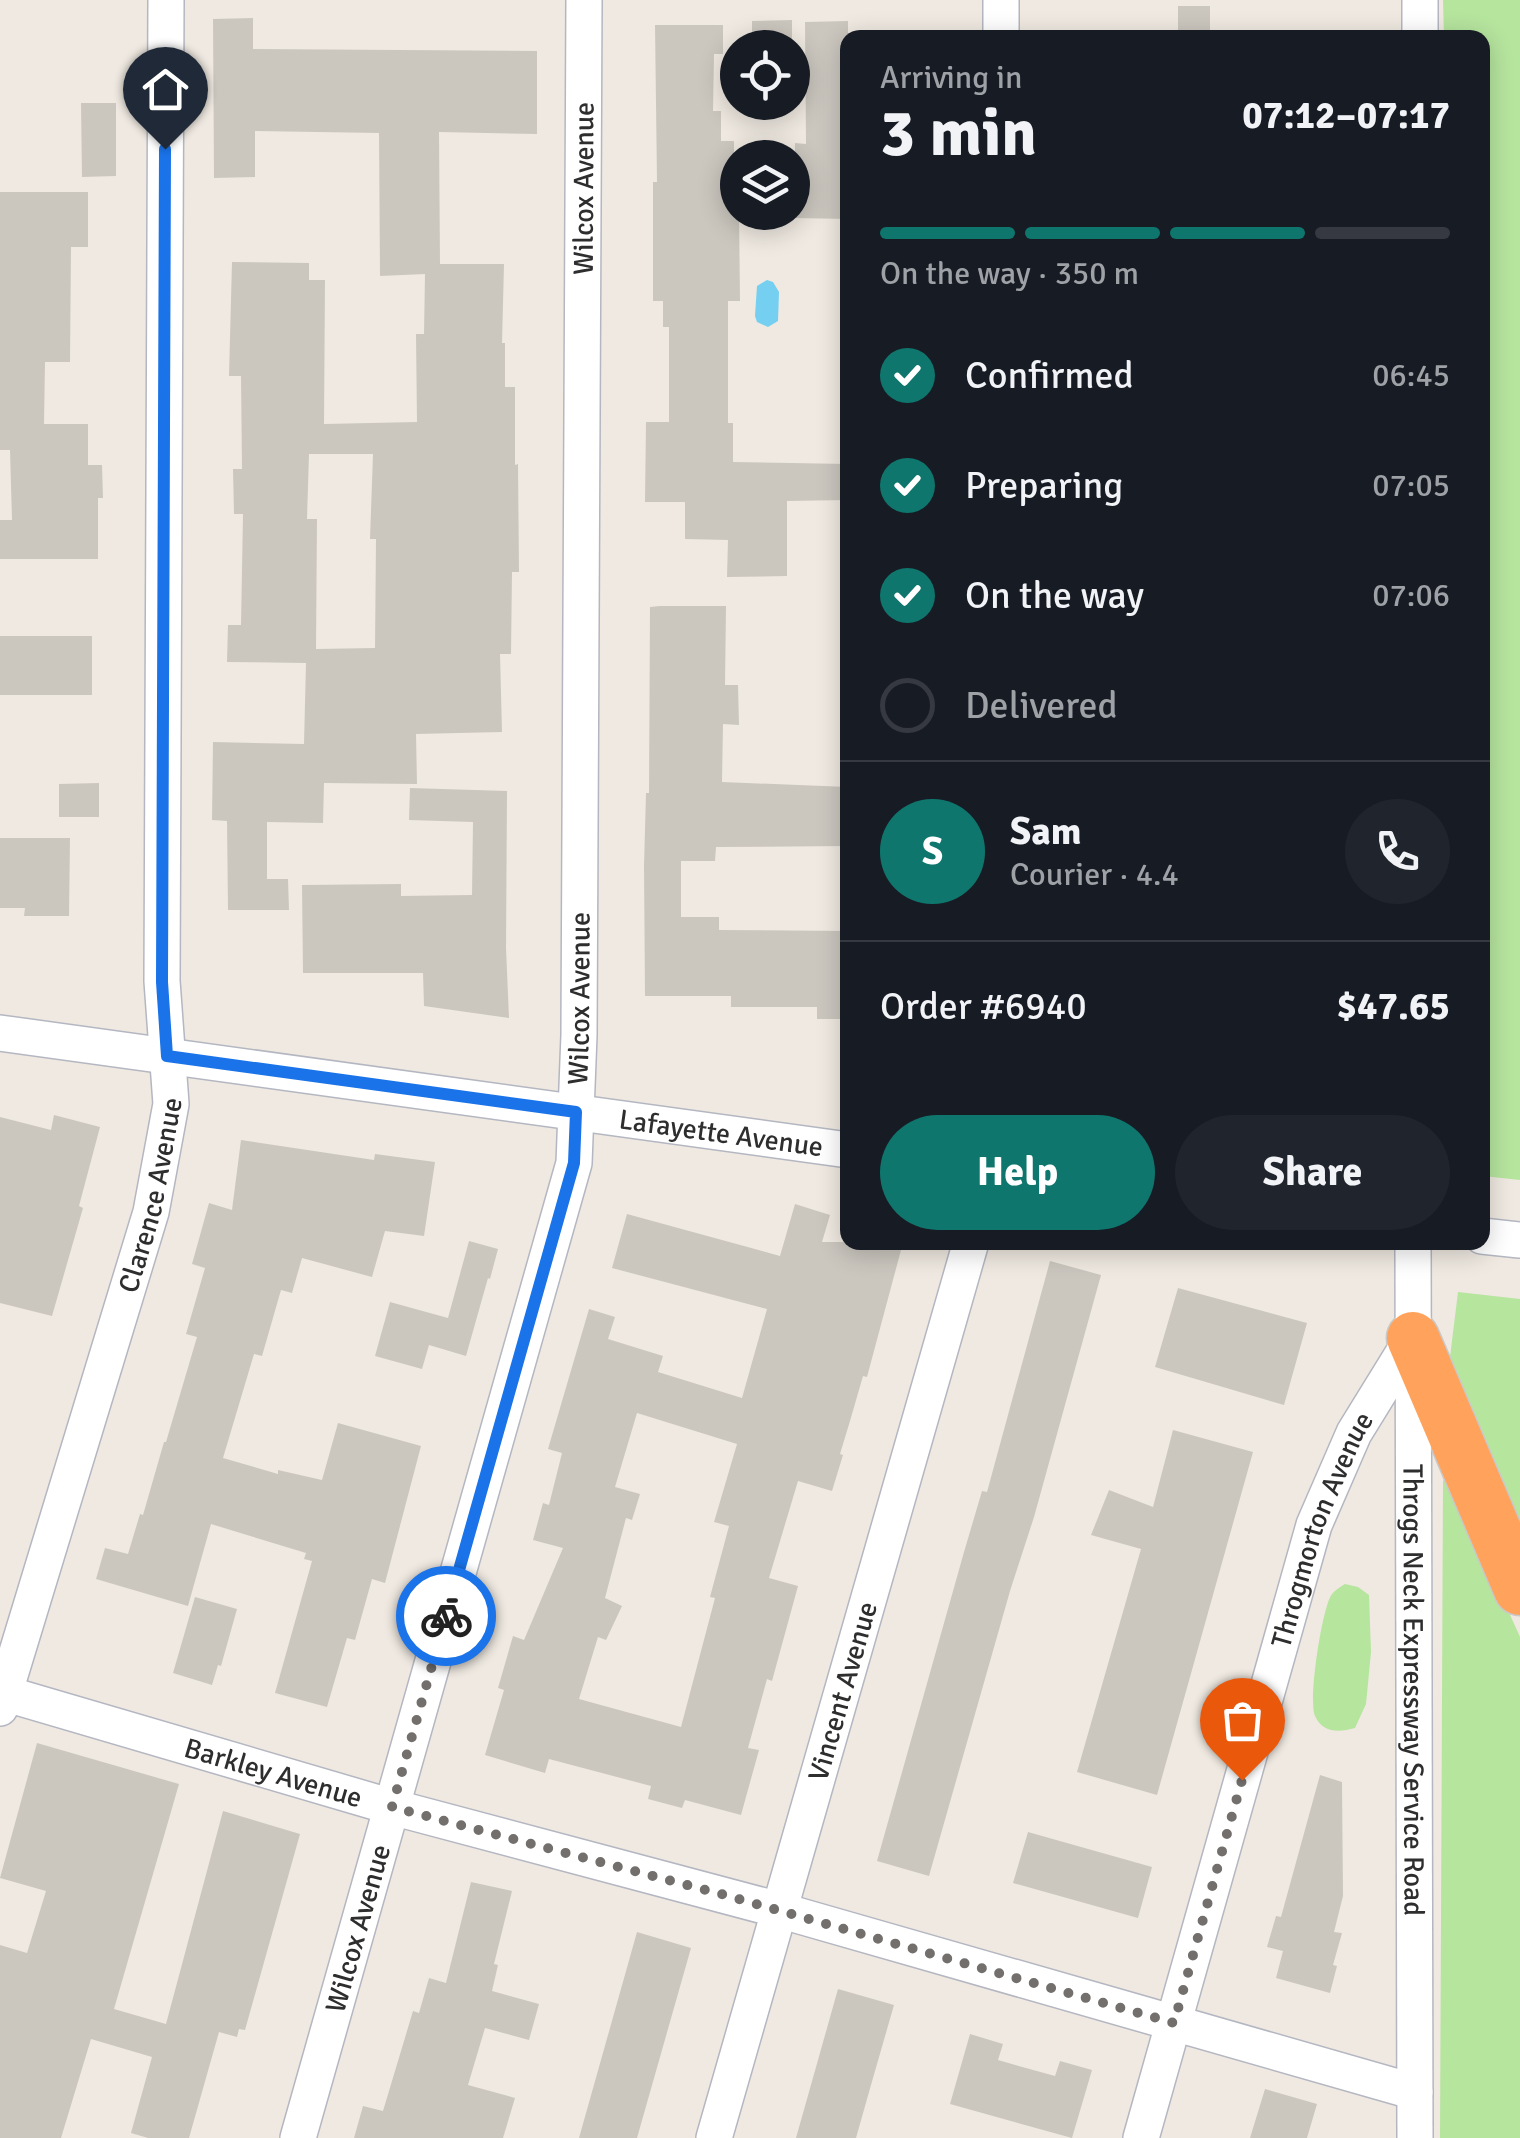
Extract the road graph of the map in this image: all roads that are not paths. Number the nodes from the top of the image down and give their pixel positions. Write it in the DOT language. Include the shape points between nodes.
graph roads {
  1 [pos="166,0"];
  2 [pos="584,0"];
  3 [pos="1001,0"];
  4 [pos="1420,0"];
  5 [pos="1001,30"];
  6 [pos="1420,30"];
  7 [pos="0,1033"];
  8 [pos="167,1056"];
  9 [pos="576,1112"];
  10 [pos="840,1149"];
  11 [pos="1490,1237"];
  12 [pos="1520,1240"];
  13 [pos="969,1250"];
  14 [pos="1413,1250"];
  15 [pos="1413,1338"];
  16 [pos="1520,1589"];
  17 [pos="1,1698"];
  18 [pos="392,1807"];
  19 [pos="779,1910"];
  20 [pos="1174,2023"];
  21 [pos="1415,2092"];
  22 [pos="298,2138"];
  23 [pos="714,2138"];
  24 [pos="1141,2138"];
  25 [pos="1415,2138"];
  1 -- 8 [label="street, Clarence Avenue"];
  2 -- 9 [label="street, Wilcox Avenue"];
  3 -- 5 [label="street"];
  4 -- 6 [label="street"];
  7 -- 8 [label="street, Lafayette Avenue"];
  8 -- 9 [label="street, Lafayette Avenue"];
  8 -- 17 [label="street, Clarence Avenue" via="172,1104 150,1212"];
  9 -- 10 [label="street, Lafayette Avenue"];
  9 -- 18 [label="street, Wilcox Avenue" via="574,1163"];
  11 -- 12 [label="street"];
  13 -- 19 [label="street, Vincent Avenue"];
  14 -- 15 [label="street, Throgs Neck Expressway Service Road"];
  15 -- 16 [label="highway"];
  15 -- 20 [label="street, Throgmorton Avenue" via="1354,1432 1314,1525"];
  15 -- 21 [label="street, Throgs Neck Expressway Service Road"];
  17 -- 18 [label="street, Barkley Avenue"];
  18 -- 19 [label="street, Barkley Avenue"];
  18 -- 22 [label="street, Wilcox Avenue"];
  19 -- 20 [label="street, Barkley Avenue"];
  19 -- 23 [label="street, Vincent Avenue"];
  20 -- 21 [label="street, Barkley Avenue"];
  20 -- 24 [label="street, Throgmorton Avenue"];
  21 -- 25 [label="street, Throgs Neck Expressway Service Road"];
}
